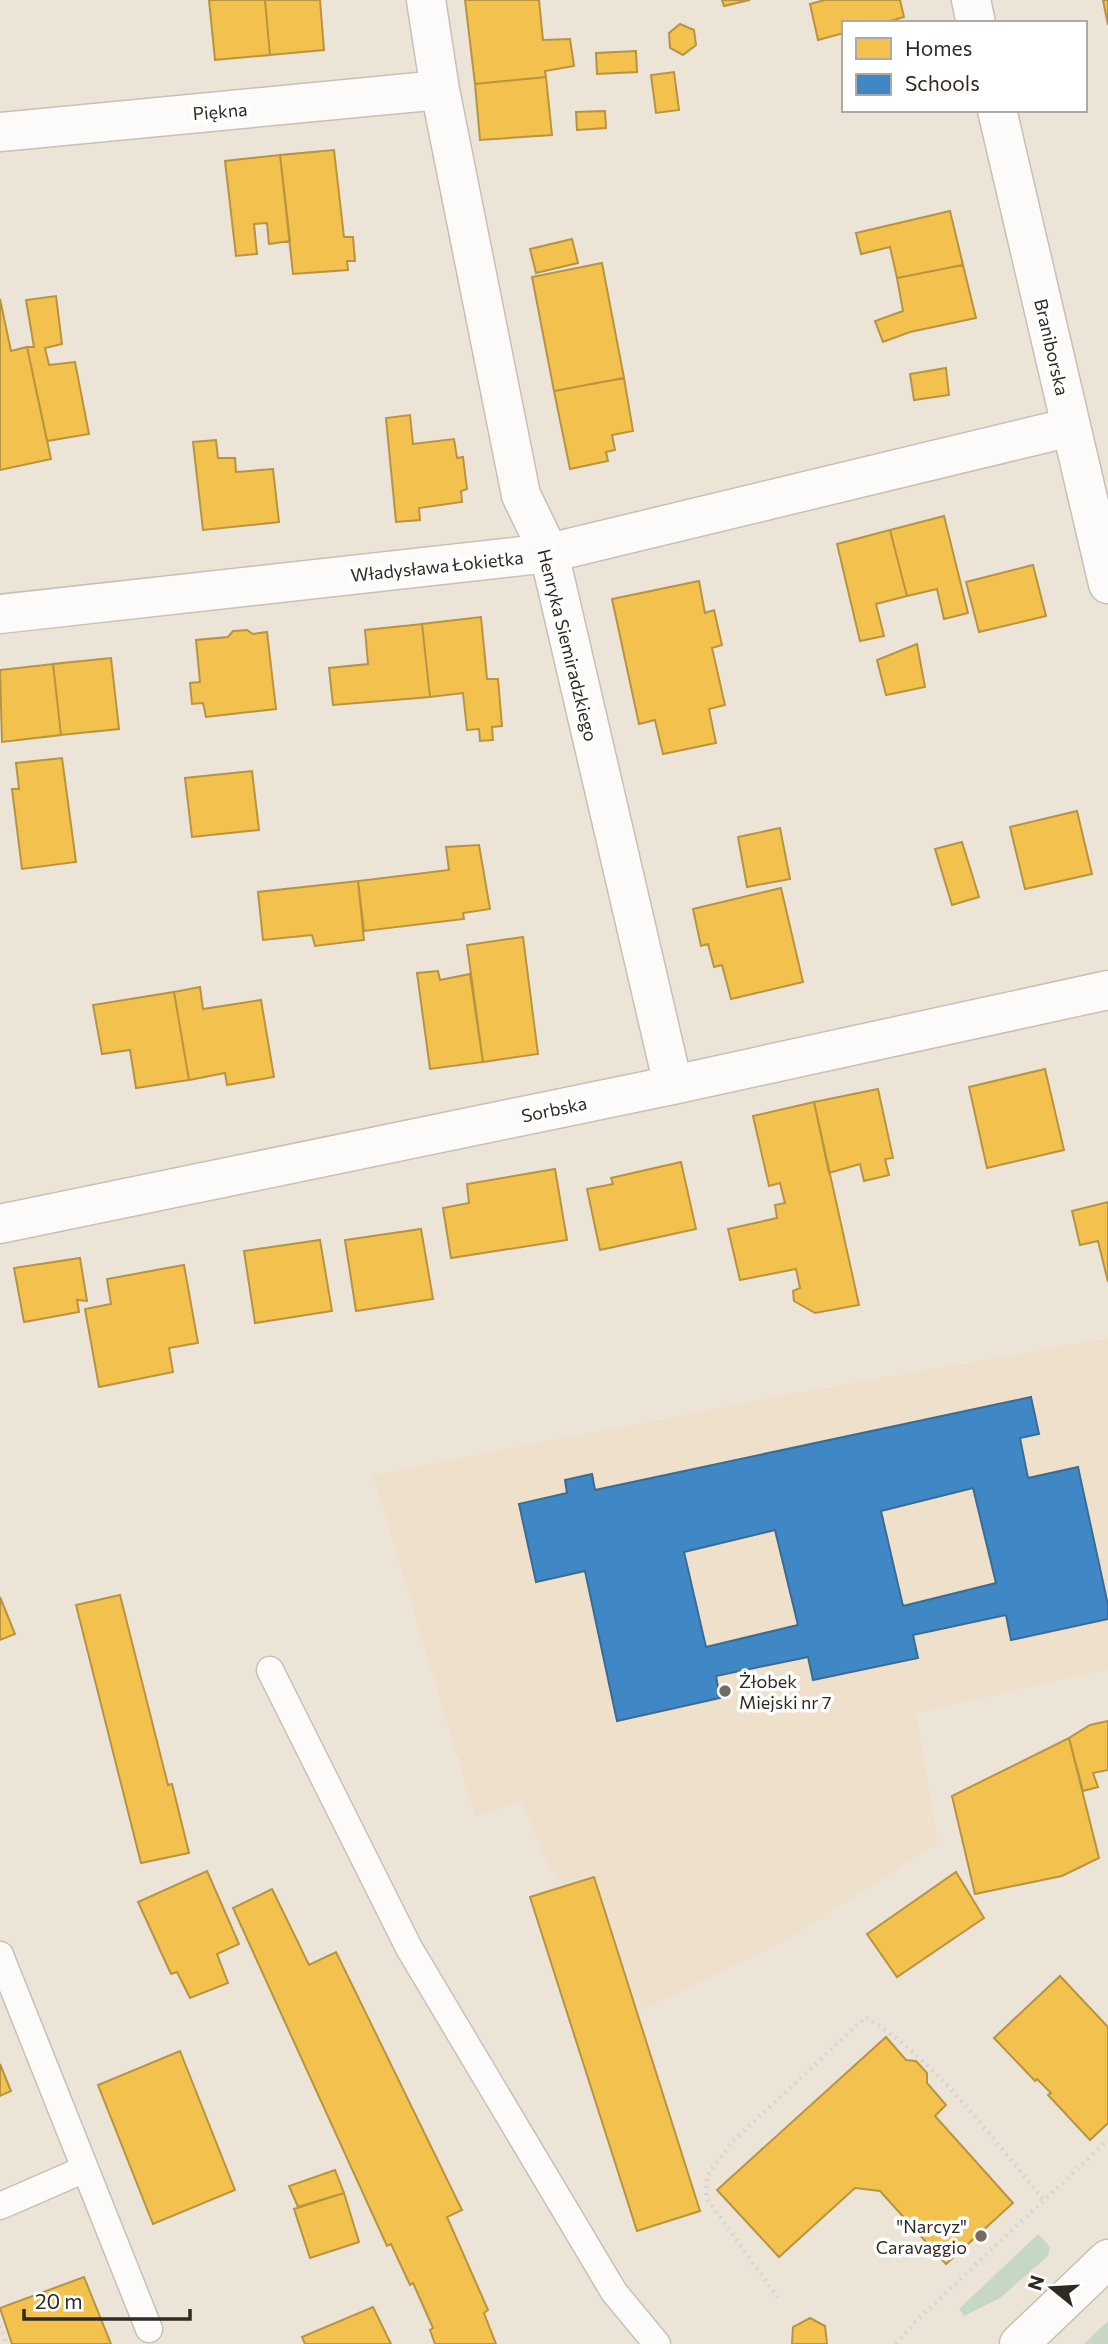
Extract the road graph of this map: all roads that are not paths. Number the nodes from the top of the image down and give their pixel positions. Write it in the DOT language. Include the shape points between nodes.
graph roads {
  1 [pos="426,0"];
  2 [pos="971,0"];
  3 [pos="976,21"];
  4 [pos="440,90"];
  5 [pos="997,112"];
  6 [pos="0,132"];
  7 [pos="1071,427"];
  8 [pos="549,554"];
  9 [pos="1108,584"];
  10 [pos="0,614"];
  11 [pos="1108,990"];
  12 [pos="673,1085"];
  13 [pos="0,1224"];
  14 [pos="270,1670"];
  15 [pos="0,1955"];
  16 [pos="85,2169"];
  17 [pos="0,2206"];
  18 [pos="1108,2259"];
  19 [pos="149,2329"];
  20 [pos="657,2344"];
  21 [pos="1019,2344"];
  1 -- 4 [label="street, Henryka Siemiradzkiego"];
  2 -- 3 [label="street"];
  4 -- 6 [label="street, Piękna"];
  4 -- 8 [label="street, Henryka Siemiradzkiego" via="520,495"];
  5 -- 7 [label="street, Braniborska"];
  7 -- 8 [label="street, Władysława Łokietka"];
  7 -- 9 [label="street, Braniborska"];
  8 -- 10 [label="street, Władysława Łokietka"];
  8 -- 12 [label="street, Henryka Siemiradzkiego"];
  11 -- 12 [label="street, Sorbska"];
  12 -- 13 [label="street, Sorbska"];
  14 -- 20 [label="lane" via="409,1948 614,2292"];
  15 -- 16 [label="lane"];
  16 -- 17 [label="lane"];
  16 -- 19 [label="lane"];
  18 -- 21 [label="street"];
}
